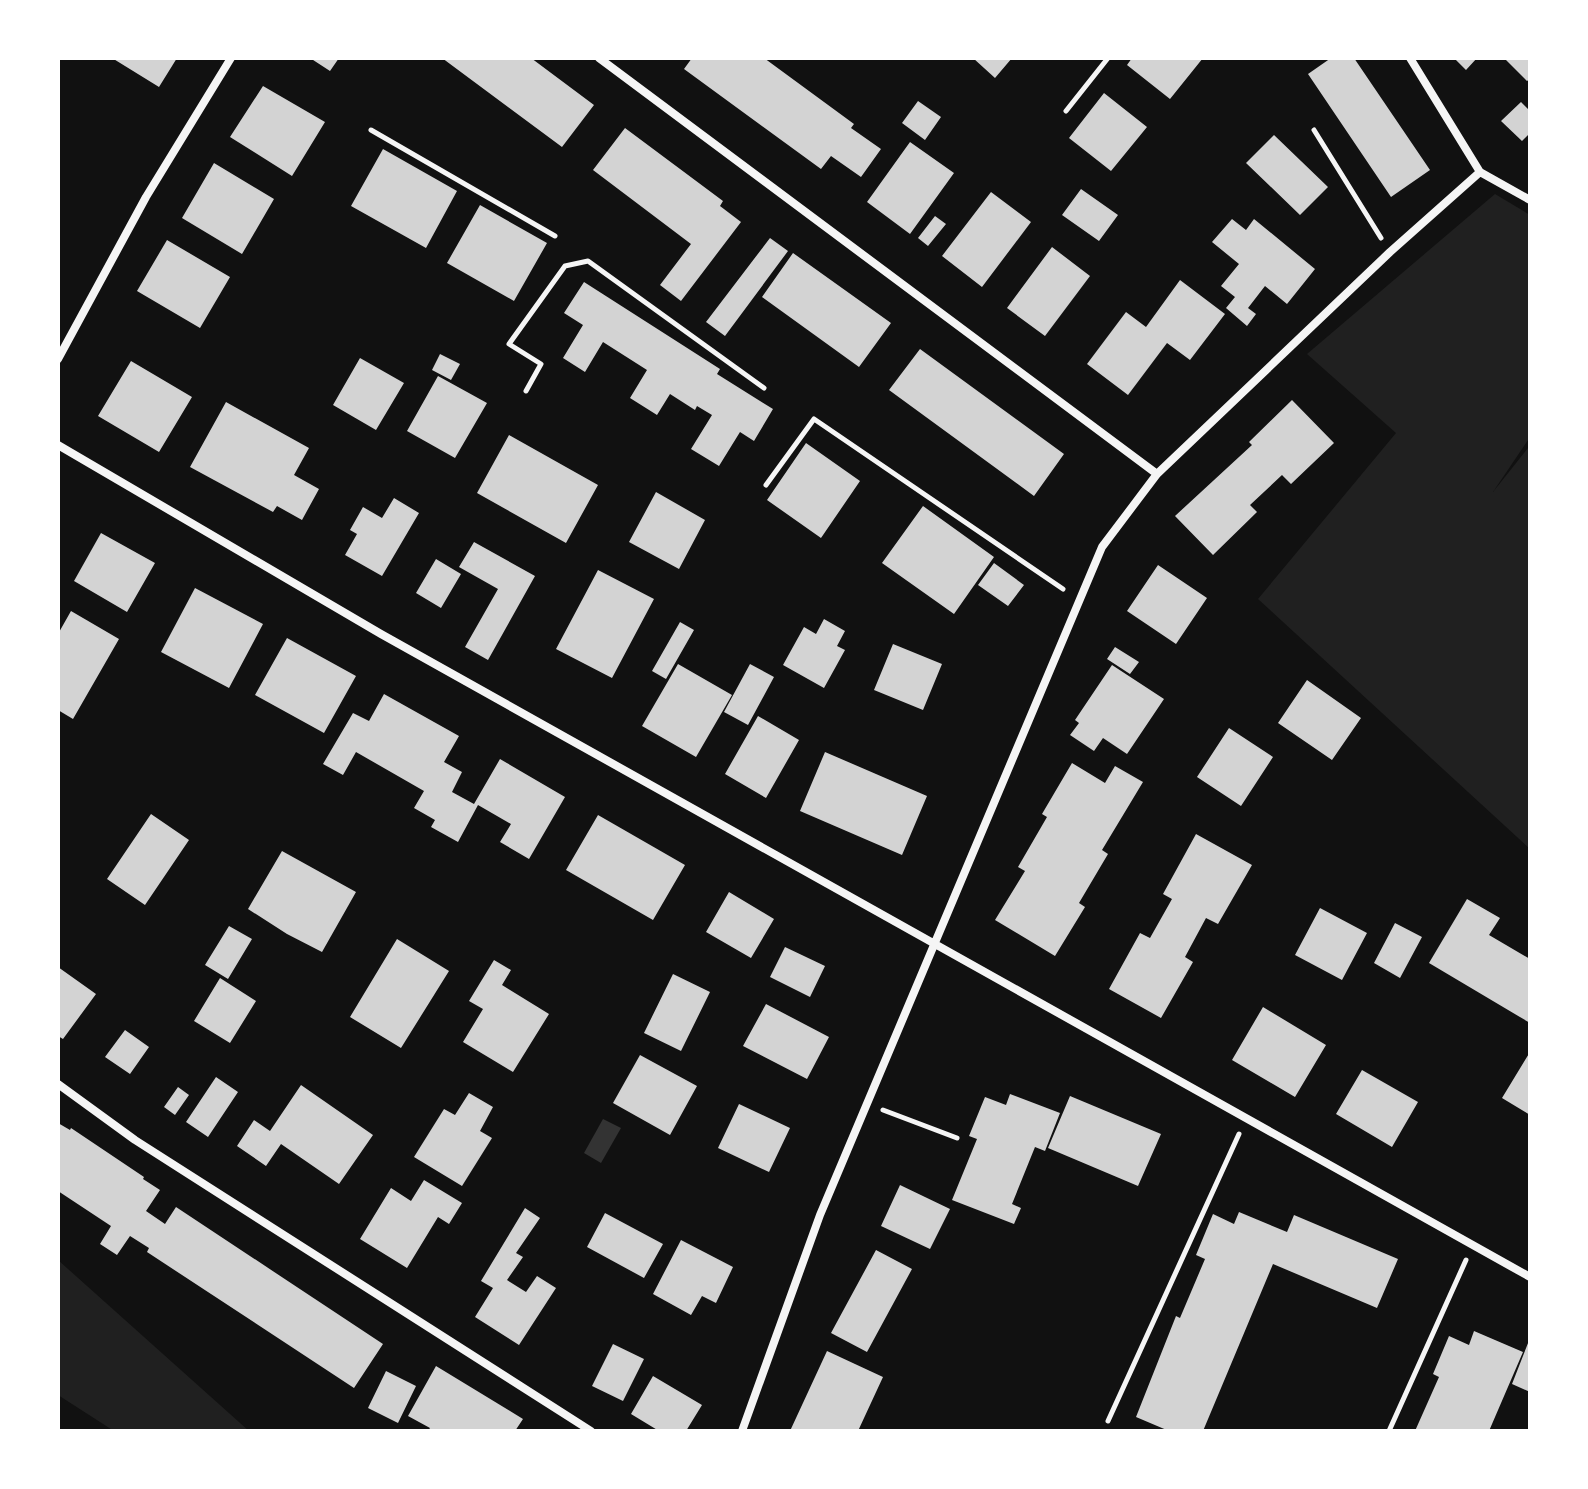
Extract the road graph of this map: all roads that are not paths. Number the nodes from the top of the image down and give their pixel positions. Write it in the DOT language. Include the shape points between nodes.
graph roads {
  1 [pos="231,58"];
  2 [pos="599,58"];
  3 [pos="1410,58"];
  4 [pos="1480,172"];
  5 [pos="1530,200"];
  6 [pos="58,359"];
  7 [pos="58,445"];
  8 [pos="1157,474"];
  9 [pos="934,943"];
  10 [pos="58,1084"];
  11 [pos="1530,1277"];
  12 [pos="591,1431"];
  13 [pos="742,1431"];
  1 -- 6 [label="street" via="146,197"];
  2 -- 8 [label="street"];
  3 -- 4 [label="street"];
  4 -- 5 [label="street"];
  4 -- 8 [label="street"];
  7 -- 9 [label="street" via="394,641"];
  8 -- 9 [label="street" via="1102,547"];
  9 -- 11 [label="street"];
  9 -- 13 [label="street" via="820,1215"];
  10 -- 12 [label="street" via="135,1140"];
}
